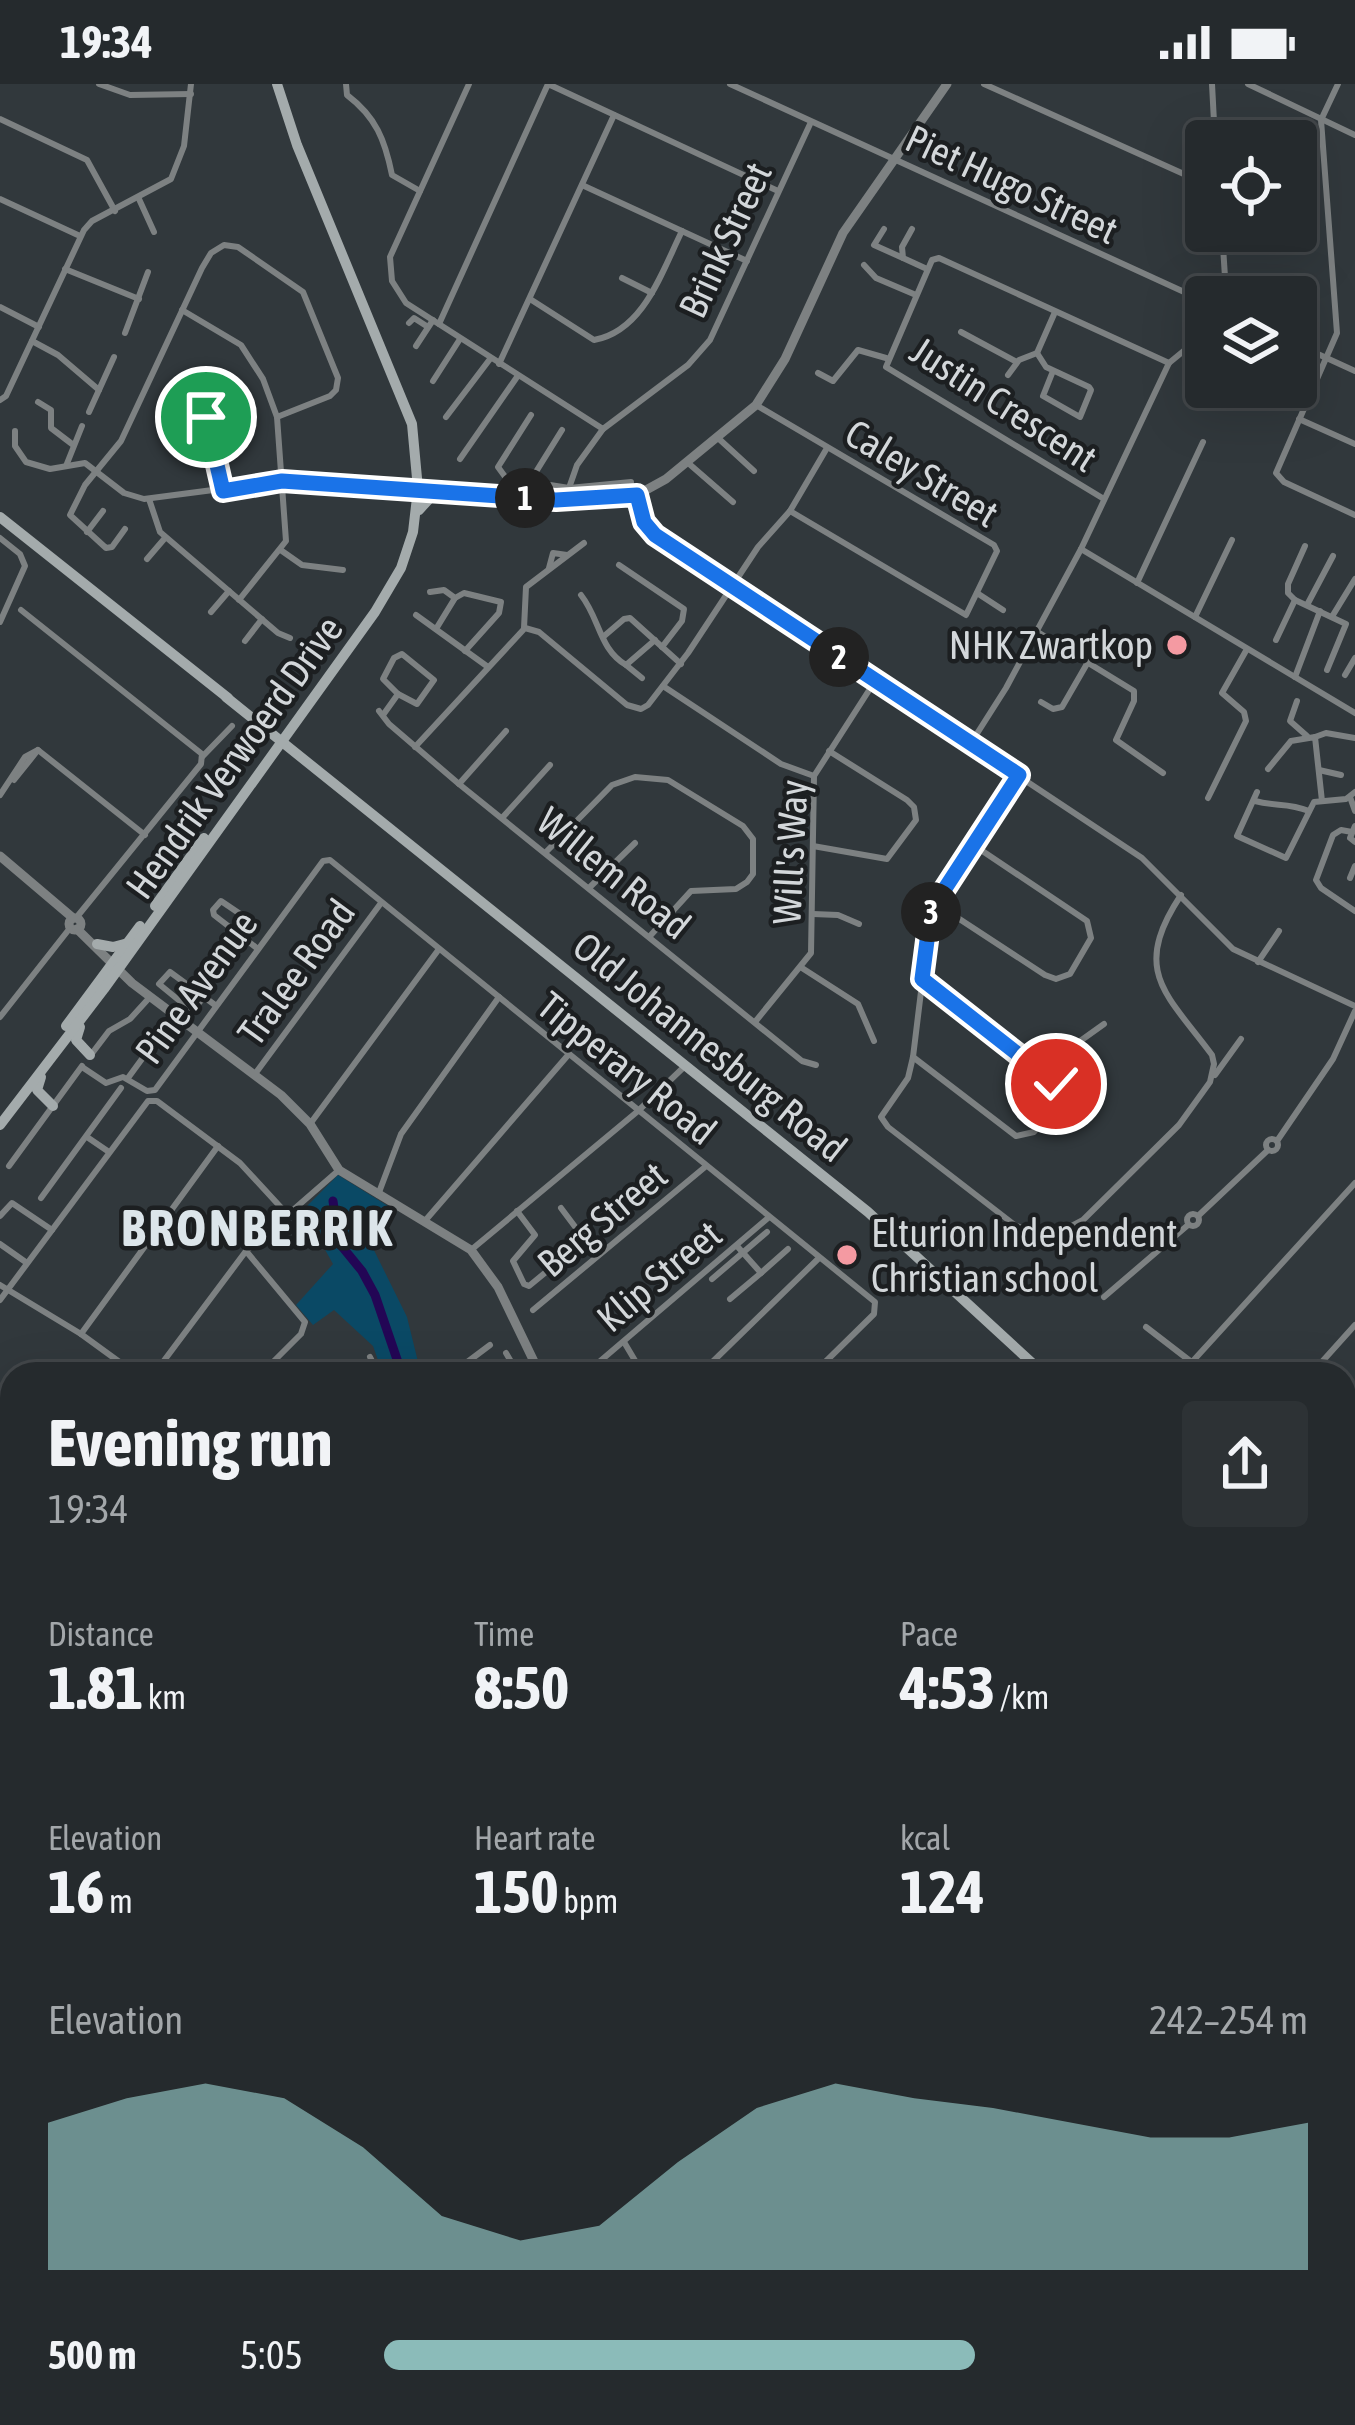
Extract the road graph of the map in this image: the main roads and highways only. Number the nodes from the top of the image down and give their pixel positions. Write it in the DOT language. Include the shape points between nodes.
graph roads {
  1 [pos="278,84"];
  2 [pos="416,489"];
  3 [pos="457,494"];
  4 [pos="0,517"];
  5 [pos="415,519"];
  6 [pos="279,739"];
  7 [pos="128,943"];
  8 [pos="97,944"];
  9 [pos="116,965"];
  10 [pos="104,989"];
  11 [pos="65,1039"];
  12 [pos="90,1055"];
  13 [pos="22,1096"];
  14 [pos="0,1115"];
  15 [pos="0,1125"];
  16 [pos="1031,1362"];
  1 -- 2 [label="main road, Hendrik Verwoerd Drive" via="412,424"];
  2 -- 5 [label="main road, Hendrik Verwoerd Drive"];
  2 -- 6 [label="main road, Hendrik Verwoerd Drive" via="385,587"];
  3 -- 5 [label="main road" via="426,501"];
  4 -- 6 [label="main road, Old Johannesburg Road"];
  5 -- 6 [label="main road, Hendrik Verwoerd Drive" via="390,589"];
  6 -- 7 [label="main road, Hendrik Verwoerd Drive"];
  6 -- 9 [label="main road, Hendrik Verwoerd Drive"];
  6 -- 16 [label="main road, Old Johannesburg Road" via="868,1212"];
  7 -- 8 [label="main road"];
  7 -- 9 [label="main road, Hendrik Verwoerd Drive"];
  9 -- 10 [label="main road, Hendrik Verwoerd Drive"];
  9 -- 14 [label="main road, Hendrik Verwoerd Drive"];
  10 -- 11 [label="main road, Hendrik Verwoerd Drive"];
  10 -- 12 [label="main road" via="76,1034"];
  11 -- 13 [label="main road, Hendrik Verwoerd Drive"];
  11 -- 13 [label="main road" via="37,1082 50,1103"];
  13 -- 15 [label="main road, Hendrik Verwoerd Drive"];
}
